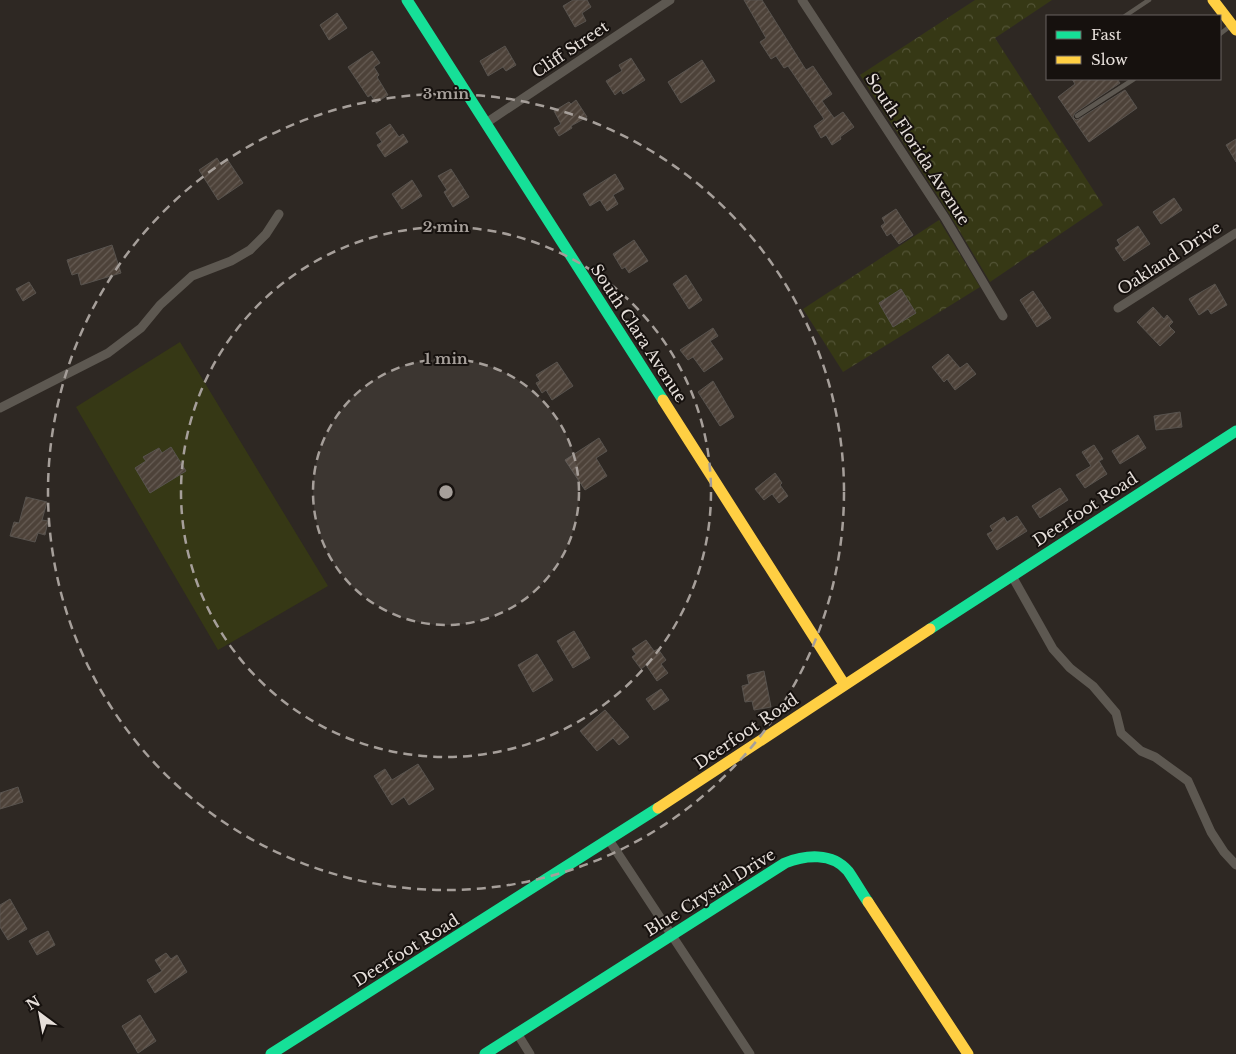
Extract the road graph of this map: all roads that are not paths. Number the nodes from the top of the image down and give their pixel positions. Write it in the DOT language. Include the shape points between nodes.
graph roads {
  1 [pos="407,0"];
  2 [pos="670,0"];
  3 [pos="802,0"];
  4 [pos="1149,0"];
  5 [pos="1213,0"];
  6 [pos="1126,15"];
  7 [pos="1234,28"];
  8 [pos="1221,34"];
  9 [pos="1132,80"];
  10 [pos="1077,116"];
  11 [pos="486,123"];
  12 [pos="279,214"];
  13 [pos="1236,232"];
  14 [pos="1118,308"];
  15 [pos="1004,316"];
  16 [pos="0,408"];
  17 [pos="1236,431"];
  18 [pos="1012,576"];
  19 [pos="844,684"];
  20 [pos="609,840"];
  21 [pos="1236,865"];
  22 [pos="671,935"];
  23 [pos="517,1033"];
  24 [pos="271,1054"];
  25 [pos="485,1054"];
  26 [pos="530,1054"];
  27 [pos="750,1054"];
  28 [pos="968,1054"];
  1 -- 11 [label="main road, South Clara Avenue"];
  2 -- 11 [label="street, Cliff Street"];
  3 -- 15 [label="street, South Florida Avenue" via="945,218"];
  4 -- 6 [label="lane"];
  5 -- 7 [label="main road"];
  7 -- 8 [label="lane"];
  9 -- 10 [label="lane"];
  11 -- 19 [label="main road, South Clara Avenue"];
  12 -- 16 [label="street" via="250,250 192,276 124,342"];
  13 -- 14 [label="street, Oakland Drive"];
  17 -- 18 [label="main road, Deerfoot Road"];
  18 -- 19 [label="main road, Deerfoot Road"];
  18 -- 21 [label="street" via="1052,649 1093,686 1116,713 1121,734 1188,781 1211,832"];
  19 -- 20 [label="main road, Deerfoot Road"];
  20 -- 22 [label="street"];
  20 -- 24 [label="main road, Deerfoot Road"];
  22 -- 23 [label="main road, Blue Crystal Drive"];
  22 -- 27 [label="street"];
  22 -- 28 [label="main road, Blue Crystal Drive" via="785,862 807,856 827,858 847,870"];
  23 -- 25 [label="main road, Blue Crystal Drive"];
  23 -- 26 [label="street"];
}
